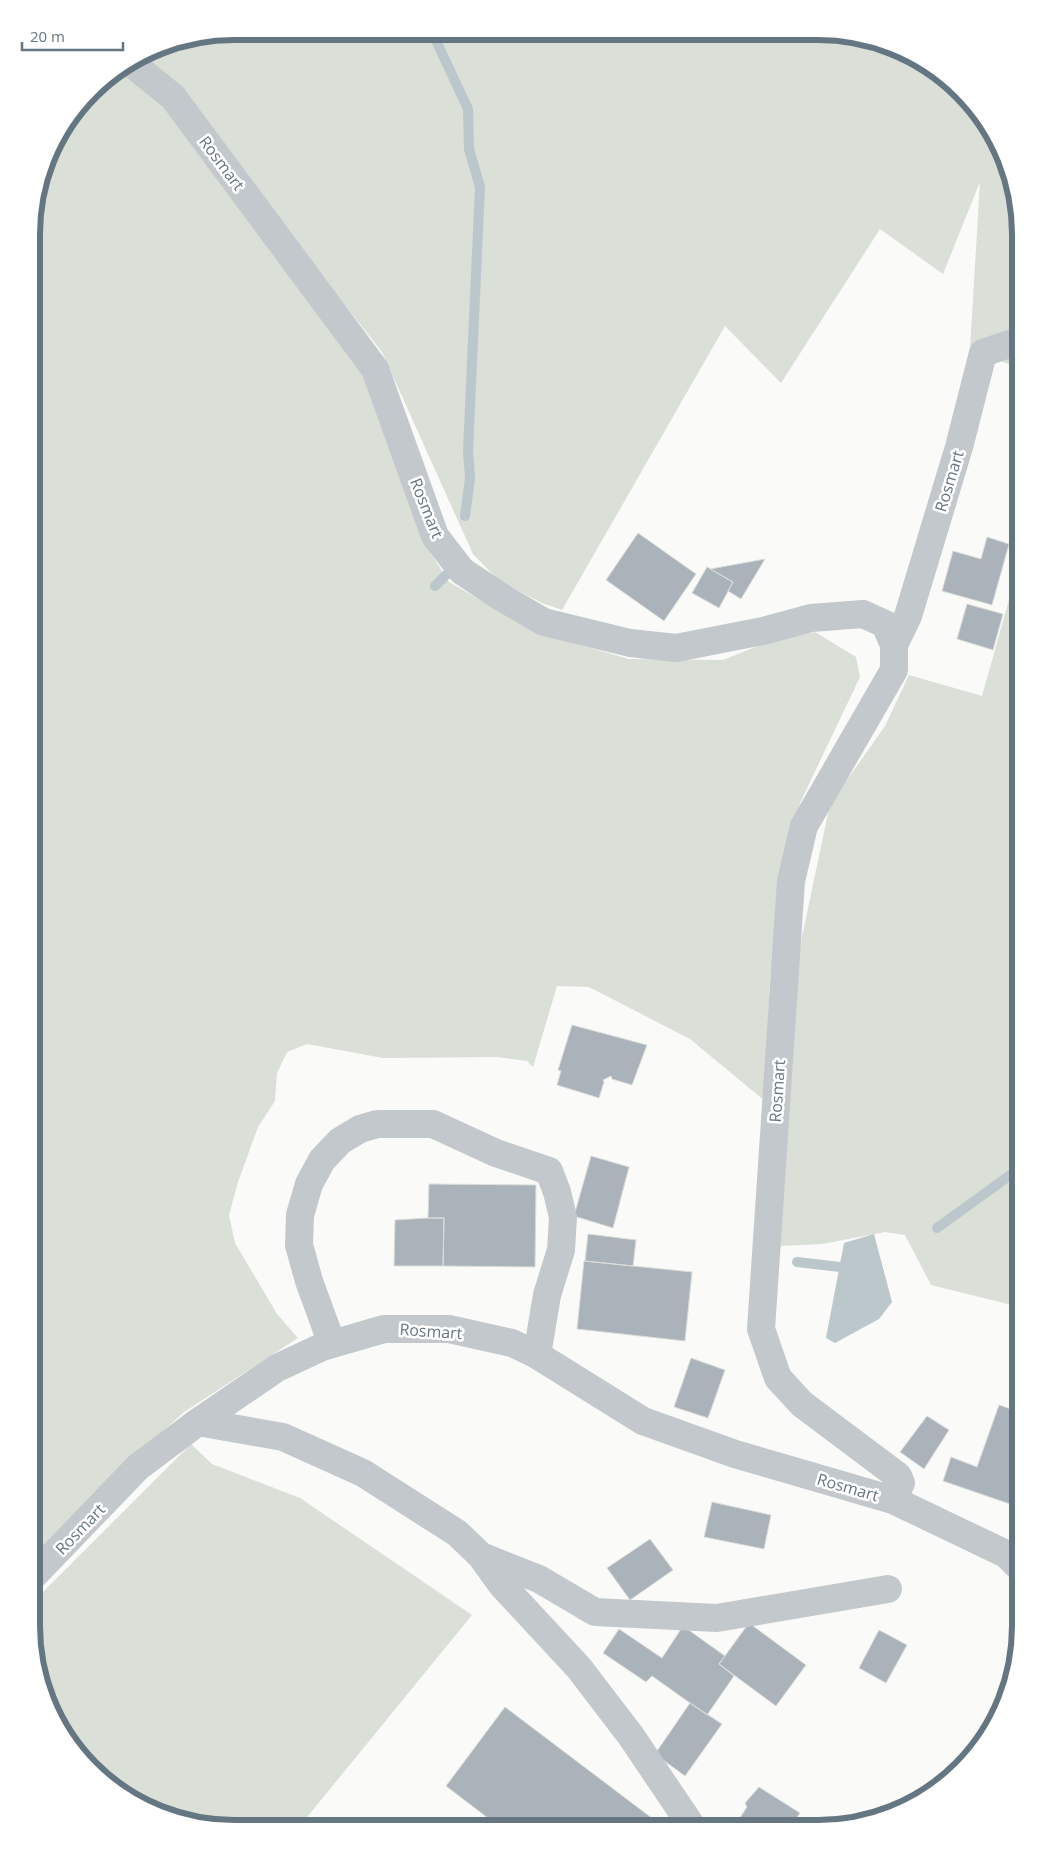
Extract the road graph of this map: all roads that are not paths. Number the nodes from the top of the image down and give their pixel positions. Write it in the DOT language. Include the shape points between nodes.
graph roads {
  1 [pos="136,67"];
  2 [pos="1012,343"];
  3 [pos="894,645"];
  4 [pos="332,1344"];
  5 [pos="536,1355"];
  6 [pos="198,1422"];
  7 [pos="893,1500"];
  8 [pos="481,1556"];
  9 [pos="1012,1560"];
  10 [pos="40,1569"];
  11 [pos="888,1589"];
  12 [pos="688,1820"];
  1 -- 3 [label="street, Rosmart" via="173,97 375,369 435,536 462,571 544,622 630,643 676,648 811,618 863,614 885,624"];
  2 -- 3 [label="street, Rosmart" via="982,353 960,447 908,616"];
  3 -- 7 [label="street, Rosmart" via="894,670 804,826 791,881 761,1329 778,1378 802,1404 898,1476 901,1483"];
  4 -- 5 [label="street, Rosmart" via="384,1329 449,1330 512,1343"];
  4 -- 5 [label="street" via="308,1281 299,1245 300,1215 309,1184 322,1160 340,1141 360,1129 377,1124 433,1124 496,1153 549,1171 563,1217 561,1250 547,1295"];
  4 -- 6 [label="street, Rosmart" via="277,1368"];
  5 -- 7 [label="street, Rosmart" via="643,1421 735,1454"];
  6 -- 8 [label="street" via="283,1437 363,1472 457,1533"];
  6 -- 10 [label="street, Rosmart" via="138,1467"];
  7 -- 9 [label="street, Rosmart" via="1006,1554"];
  8 -- 11 [label="street" via="539,1579 595,1612 717,1618"];
  8 -- 12 [label="street" via="631,1736"];
}
